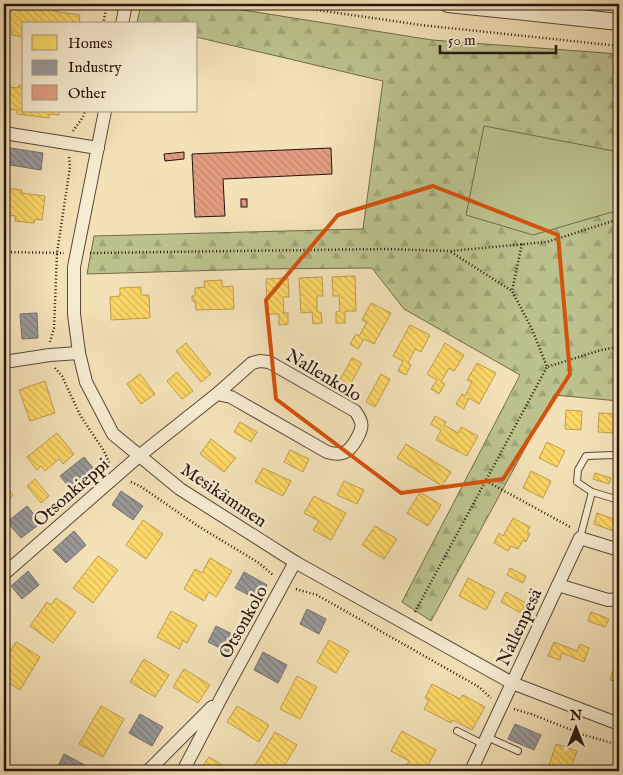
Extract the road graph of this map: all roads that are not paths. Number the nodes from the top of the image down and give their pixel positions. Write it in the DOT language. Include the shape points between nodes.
graph roads {
  1 [pos="126,4"];
  2 [pos="448,4"];
  3 [pos="122,22"];
  4 [pos="619,22"];
  5 [pos="105,112"];
  6 [pos="4,132"];
  7 [pos="98,148"];
  8 [pos="79,353"];
  9 [pos="4,362"];
  10 [pos="217,394"];
  11 [pos="139,456"];
  12 [pos="619,458"];
  13 [pos="592,492"];
  14 [pos="619,500"];
  15 [pos="580,538"];
  16 [pos="619,550"];
  17 [pos="295,562"];
  18 [pos="4,574"];
  19 [pos="558,585"];
  20 [pos="619,599"];
  21 [pos="512,683"];
  22 [pos="221,698"];
  23 [pos="619,724"];
  24 [pos="457,731"];
  25 [pos="485,741"];
  26 [pos="518,751"];
  27 [pos="148,771"];
  28 [pos="184,771"];
  29 [pos="471,771"];
  1 -- 3 [label="street"];
  2 -- 4 [label="street"];
  5 -- 7 [label="street, Mesikämmen"];
  6 -- 7 [label="street"];
  7 -- 8 [label="street, Mesikämmen" via="74,266 74,314"];
  8 -- 9 [label="street"];
  8 -- 11 [label="street, Mesikämmen" via="86,382 113,434"];
  10 -- 10 [label="street, Nallenkolo" via="252,363 269,362 355,412 361,419 362,428 352,448 344,454 334,454 231,397"];
  10 -- 11 [label="street, Nallenkolo"];
  11 -- 17 [label="street, Mesikämmen" via="180,489"];
  11 -- 18 [label="street, Otsonkieppi"];
  12 -- 13 [label="lane" via="614,455 586,456 576,482"];
  13 -- 14 [label="lane"];
  13 -- 15 [label="lane"];
  15 -- 16 [label="street"];
  15 -- 19 [label="street, Nallenpesä"];
  17 -- 21 [label="street, Mesikämmen"];
  17 -- 22 [label="street, Otsonkolo"];
  19 -- 20 [label="street, Nallenpesä" via="608,600"];
  19 -- 21 [label="street, Nallenpesä"];
  21 -- 23 [label="street, Mesikämmen"];
  21 -- 25 [label="street, Nallenpesä"];
  22 -- 27 [label="street, Otsonkolo"];
  22 -- 28 [label="street, Otsonkolo"];
  24 -- 25 [label="lane"];
  25 -- 26 [label="lane"];
  25 -- 29 [label="street, Nallenpesä"];
}
